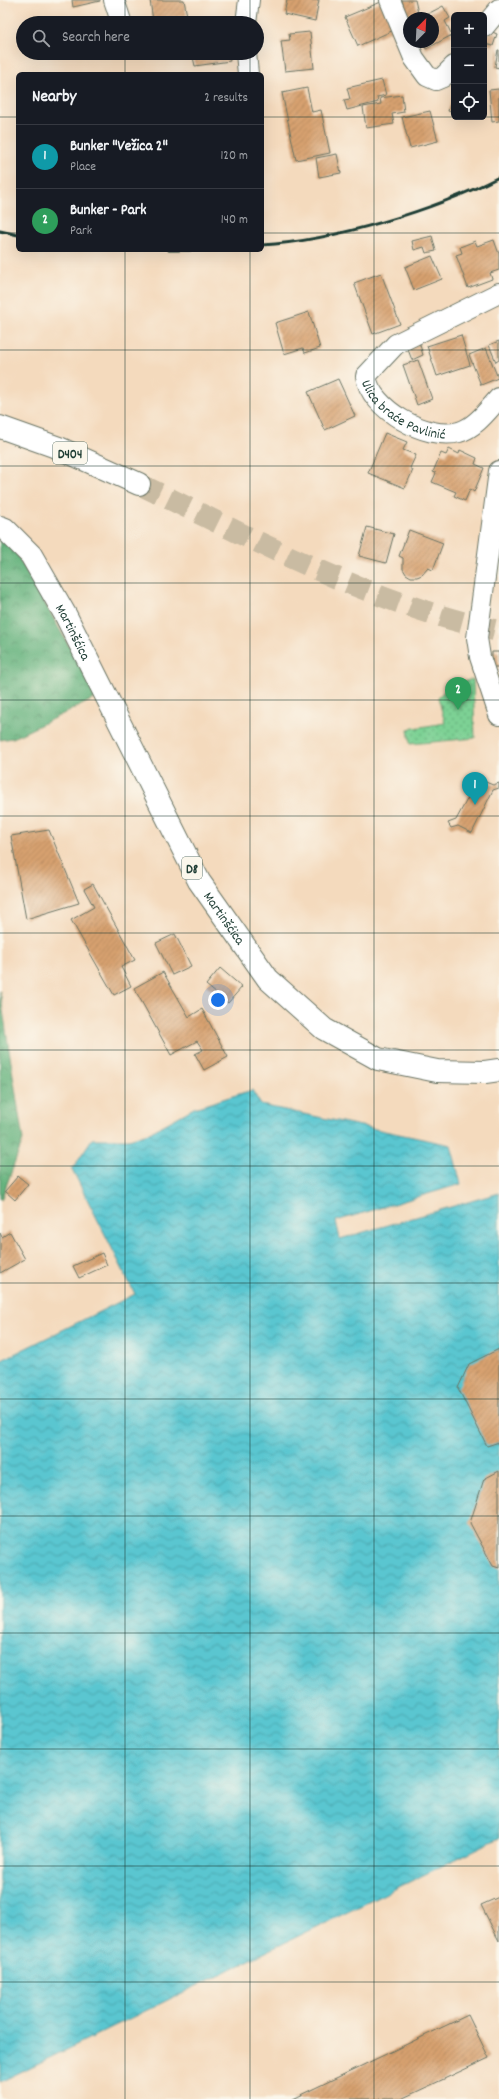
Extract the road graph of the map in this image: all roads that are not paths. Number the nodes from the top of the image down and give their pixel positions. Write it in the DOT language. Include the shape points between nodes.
graph roads {
  1 [pos="114,0"];
  2 [pos="249,0"];
  3 [pos="390,0"];
  4 [pos="499,9"];
  5 [pos="120,16"];
  6 [pos="247,16"];
  7 [pos="487,23"];
  8 [pos="247,60"];
  9 [pos="451,69"];
  10 [pos="248,72"];
  11 [pos="499,293"];
  12 [pos="499,398"];
  13 [pos="0,427"];
  14 [pos="499,471"];
  15 [pos="139,484"];
  16 [pos="0,527"];
  17 [pos="499,715"];
  18 [pos="499,1070"];
  1 -- 5 [label="street"];
  2 -- 6 [label="street"];
  3 -- 9 [label="street" via="414,58 427,76 436,80"];
  4 -- 7 [label="street"];
  8 -- 10 [label="street"];
  11 -- 12 [label="street, Ulica braće Pavlinić" via="396,344 366,376 375,394 393,413 410,425 440,434 459,432 469,427"];
  13 -- 15 [label="main road, D404" via="59,448"];
  14 -- 17 [label="street" via="477,638 480,657"];
  16 -- 18 [label="main road, Martinšćica / D8" via="31,555 66,616 199,881 268,979 324,1029 378,1059 437,1071"];
}
